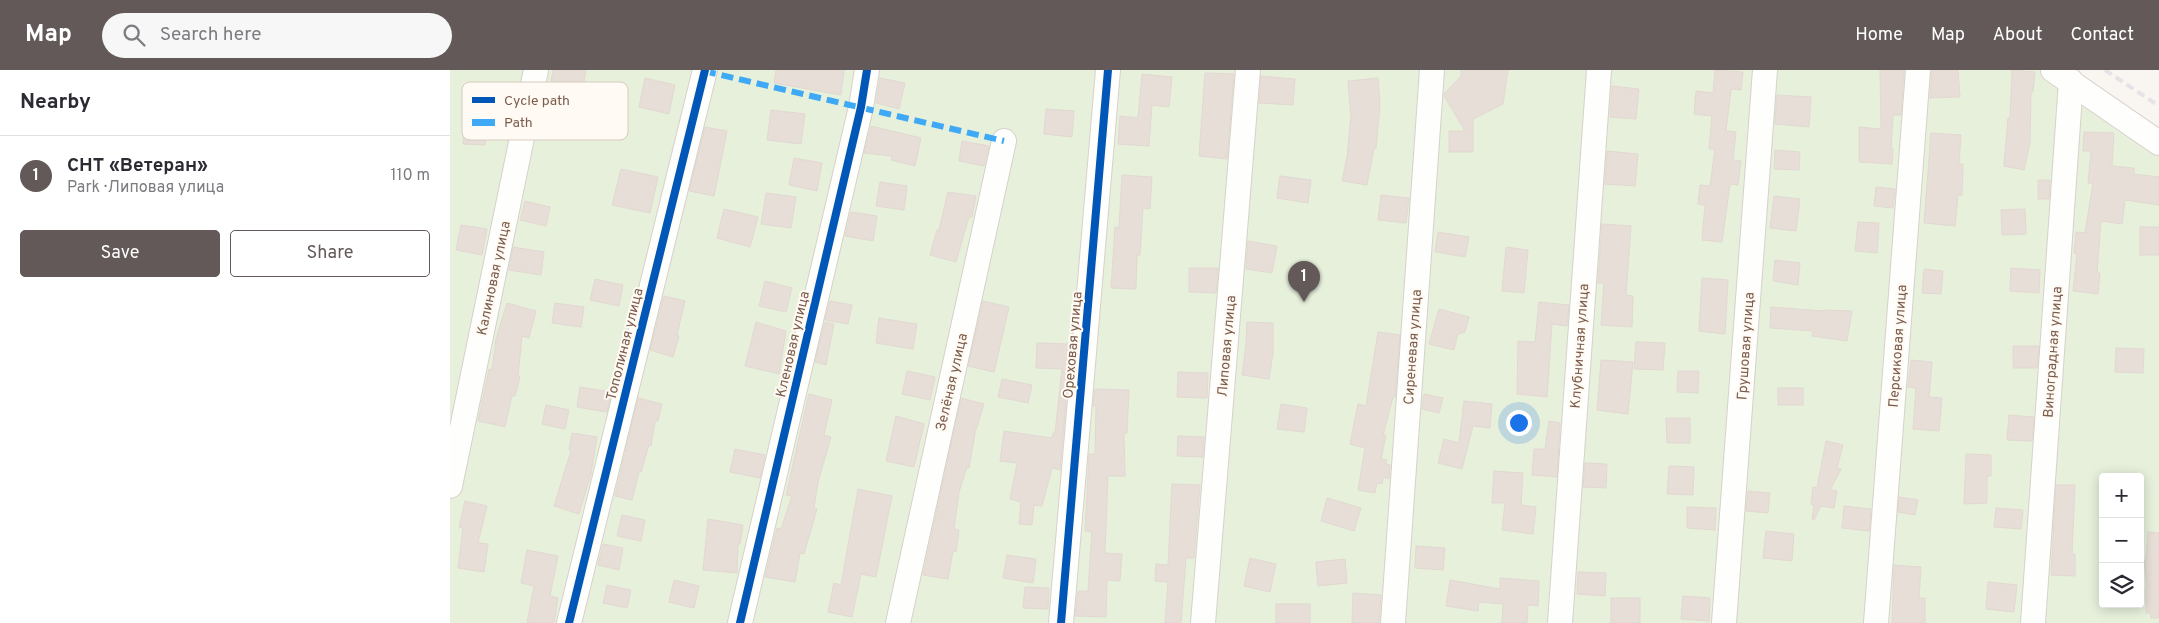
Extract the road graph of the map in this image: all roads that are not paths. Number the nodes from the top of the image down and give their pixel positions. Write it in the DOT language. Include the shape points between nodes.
graph roads {
  1 [pos="703,70"];
  2 [pos="867,70"];
  3 [pos="1108,70"];
  4 [pos="1248,70"];
  5 [pos="1432,70"];
  6 [pos="1599,70"];
  7 [pos="1765,70"];
  8 [pos="1918,70"];
  9 [pos="2062,76"];
  10 [pos="522,140"];
  11 [pos="1004,141"];
  12 [pos="2159,143"];
  13 [pos="450,486"];
  14 [pos="569,623"];
  15 [pos="740,623"];
  16 [pos="898,623"];
  17 [pos="1061,623"];
  18 [pos="1203,623"];
  19 [pos="1393,623"];
  20 [pos="1560,623"];
  21 [pos="1724,623"];
  22 [pos="1876,623"];
  23 [pos="2033,623"];
  1 -- 14 [label="street, Тополиная улица"];
  2 -- 15 [label="street, Кленовая улица"];
  3 -- 17 [label="street, Ореховая улица"];
  4 -- 18 [label="street, Липовая улица"];
  5 -- 19 [label="street, Сиреневая улица"];
  6 -- 20 [label="street, Клубничная улица"];
  7 -- 21 [label="street, Грушовая улица"];
  8 -- 22 [label="street, Персиковая улица"];
  9 -- 12 [label="street"];
  9 -- 23 [label="street, Виноградная улица"];
  10 -- 13 [label="street, Калиновая улица"];
  11 -- 16 [label="street, Зелёная улица"];
}
